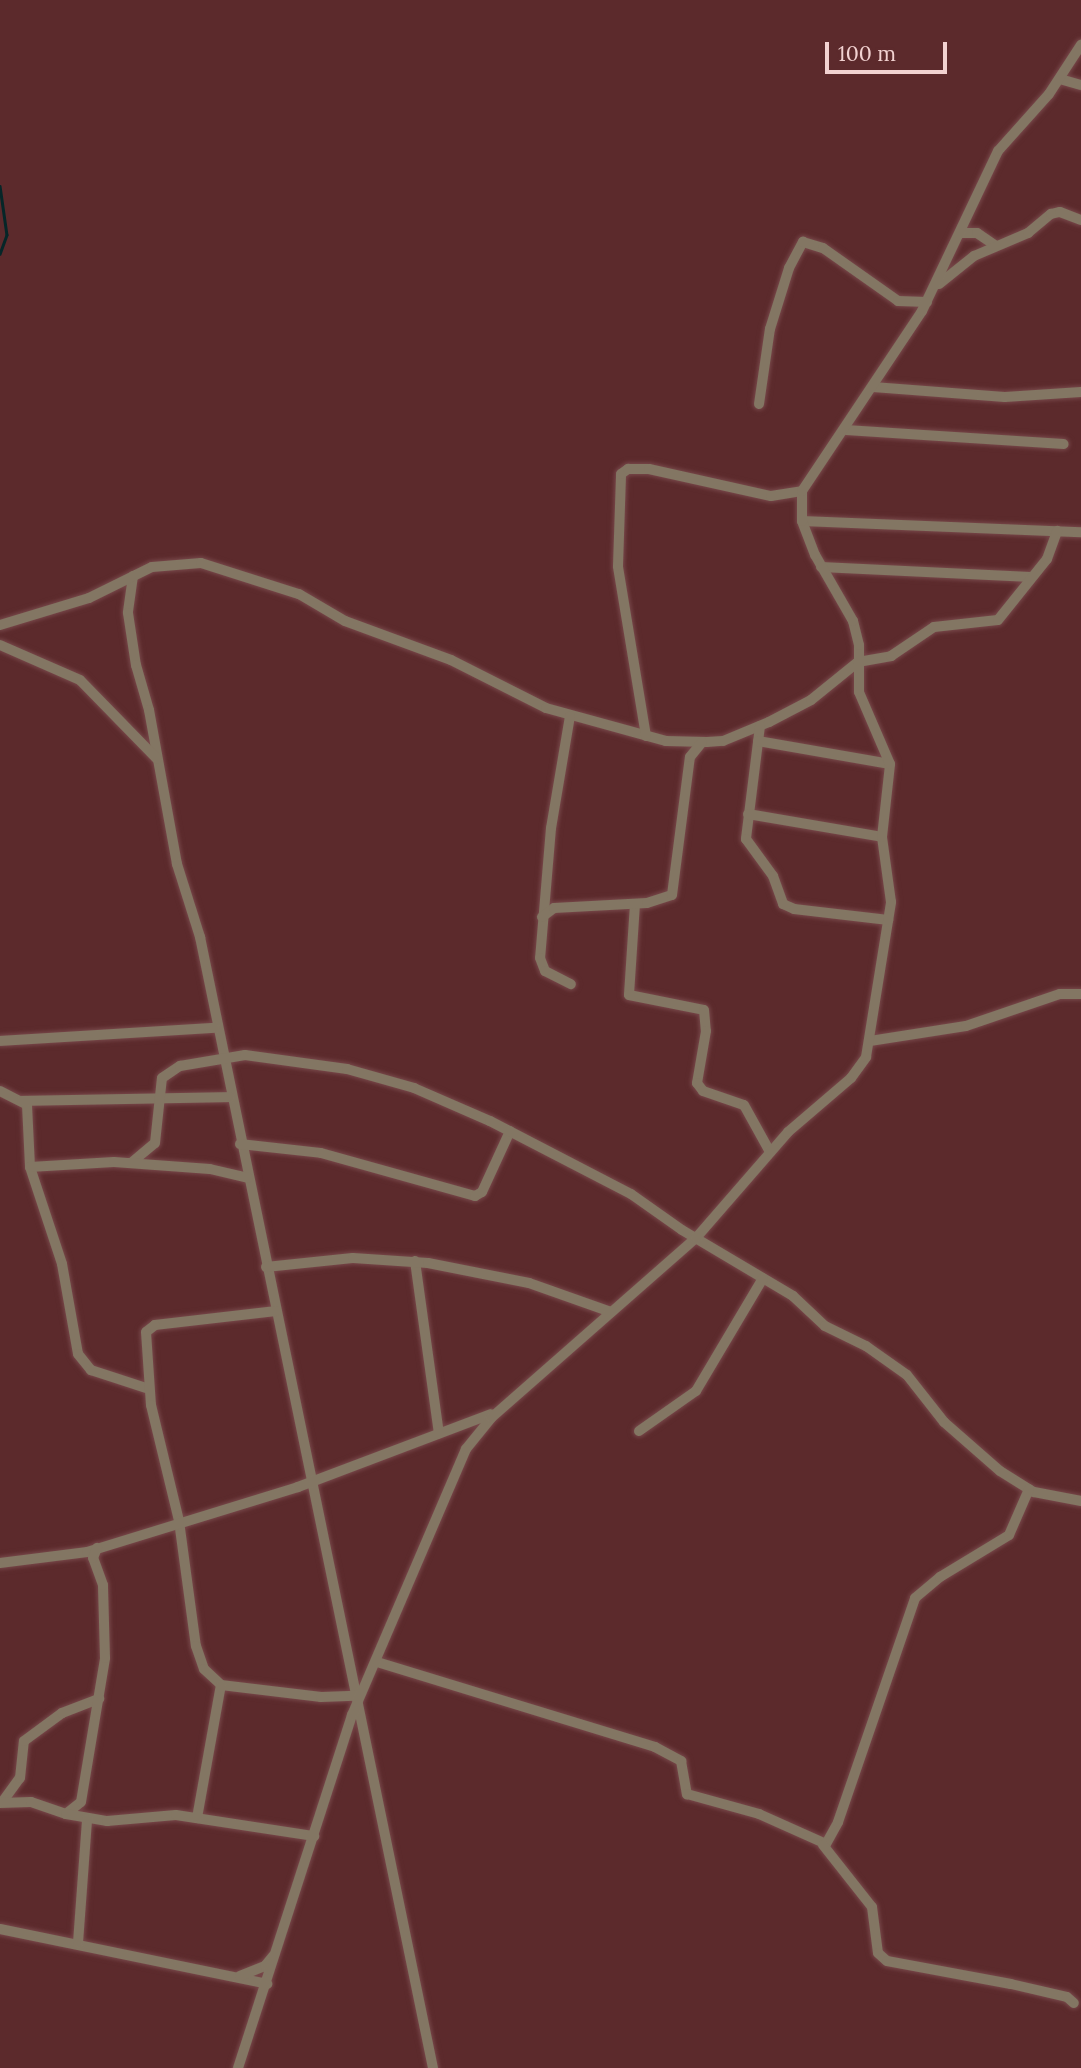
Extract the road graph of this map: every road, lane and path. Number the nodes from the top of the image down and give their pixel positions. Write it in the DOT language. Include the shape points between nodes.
graph roads {
  1 [pos="1081,45"];
  2 [pos="1060,79"];
  3 [pos="1081,85"];
  4 [pos="1081,220"];
  5 [pos="962,233"];
  6 [pos="995,245"];
  7 [pos="936,287"];
  8 [pos="927,302"];
  9 [pos="873,387"];
  10 [pos="1081,392"];
  11 [pos="759,404"];
  12 [pos="846,430"];
  13 [pos="1064,444"];
  14 [pos="802,491"];
  15 [pos="802,521"];
  16 [pos="1057,531"];
  17 [pos="1081,532"];
  18 [pos="821,567"];
  19 [pos="133,576"];
  20 [pos="1031,577"];
  21 [pos="0,625"];
  22 [pos="0,645"];
  23 [pos="858,662"];
  24 [pos="570,716"];
  25 [pos="760,726"];
  26 [pos="646,736"];
  27 [pos="758,741"];
  28 [pos="702,742"];
  29 [pos="158,760"];
  30 [pos="890,764"];
  31 [pos="748,814"];
  32 [pos="882,838"];
  33 [pos="635,904"];
  34 [pos="542,917"];
  35 [pos="888,920"];
  36 [pos="571,984"];
  37 [pos="1081,994"];
  38 [pos="215,1028"];
  39 [pos="0,1041"];
  40 [pos="870,1041"];
  41 [pos="223,1062"];
  42 [pos="0,1091"];
  43 [pos="230,1097"];
  44 [pos="158,1098"];
  45 [pos="22,1101"];
  46 [pos="510,1130"];
  47 [pos="240,1144"];
  48 [pos="770,1152"];
  49 [pos="131,1163"];
  50 [pos="30,1167"];
  51 [pos="248,1178"];
  52 [pos="696,1238"];
  53 [pos="415,1261"];
  54 [pos="267,1267"];
  55 [pos="763,1278"];
  56 [pos="276,1311"];
  57 [pos="611,1312"];
  58 [pos="149,1389"];
  59 [pos="501,1409"];
  60 [pos="639,1431"];
  61 [pos="439,1433"];
  62 [pos="313,1479"];
  63 [pos="1028,1489"];
  64 [pos="1081,1501"];
  65 [pos="179,1521"];
  66 [pos="97,1548"];
  67 [pos="0,1563"];
  68 [pos="377,1662"];
  69 [pos="221,1685"];
  70 [pos="99,1699"];
  71 [pos="356,1699"];
  72 [pos="2,1802"];
  73 [pos="66,1814"];
  74 [pos="197,1818"];
  75 [pos="87,1819"];
  76 [pos="314,1836"];
  77 [pos="823,1845"];
  78 [pos="0,1929"];
  79 [pos="78,1943"];
  80 [pos="276,1953"];
  81 [pos="240,1976"];
  82 [pos="267,1984"];
  83 [pos="1074,2003"];
  84 [pos="237,2068"];
  85 [pos="433,2068"];
  1 -- 2 [label="street"];
  2 -- 3 [label="street"];
  2 -- 5 [label="street" via="998,151"];
  4 -- 6 [label="street" via="1054,213 1028,233"];
  5 -- 6 [label="street" via="977,233"];
  5 -- 7 [label="street"];
  6 -- 7 [label="street"];
  7 -- 8 [label="street"];
  8 -- 9 [label="street"];
  8 -- 11 [label="street" via="898,301 822,248 803,242 789,268 770,329"];
  9 -- 10 [label="street" via="1005,397"];
  9 -- 12 [label="street"];
  12 -- 13 [label="street"];
  12 -- 14 [label="street"];
  14 -- 15 [label="street"];
  14 -- 26 [label="street" via="771,496 649,469 628,469 621,474 618,566"];
  15 -- 16 [label="street"];
  15 -- 18 [label="street"];
  16 -- 17 [label="street"];
  16 -- 20 [label="street" via="1048,559"];
  18 -- 20 [label="street"];
  18 -- 23 [label="street" via="853,621"];
  19 -- 21 [label="street" via="89,598"];
  19 -- 24 [label="street" via="159,565 201,563 238,578 268,583 345,621 433,652"];
  19 -- 29 [label="street" via="128,601 132,642"];
  20 -- 23 [label="street" via="998,620 939,624 891,656"];
  22 -- 29 [label="street" via="80,680"];
  23 -- 25 [label="street" via="811,699"];
  23 -- 30 [label="street" via="859,692"];
  24 -- 26 [label="street"];
  24 -- 34 [label="street"];
  25 -- 27 [label="street"];
  25 -- 28 [label="street" via="723,741"];
  26 -- 28 [label="street"];
  27 -- 30 [label="street"];
  27 -- 31 [label="street"];
  28 -- 33 [label="street" via="690,757 674,890 664,901"];
  29 -- 38 [label="street" via="177,864 200,937"];
  30 -- 32 [label="street"];
  31 -- 32 [label="street"];
  31 -- 35 [label="street" via="748,845 773,876 786,906"];
  32 -- 35 [label="street" via="889,875"];
  33 -- 34 [label="street" via="554,908"];
  33 -- 48 [label="street" via="629,995 704,1010 706,1031 698,1083 703,1091 750,1110"];
  34 -- 36 [label="street" via="542,966 554,978"];
  35 -- 40 [label="street"];
  37 -- 40 [label="street" via="1060,995 950,1030"];
  38 -- 39 [label="street"];
  38 -- 41 [label="street"];
  40 -- 48 [label="street" via="866,1057 851,1078"];
  41 -- 43 [label="street"];
  41 -- 44 [label="street" via="170,1069 162,1078"];
  41 -- 46 [label="street" via="244,1055 381,1077"];
  42 -- 45 [label="street"];
  43 -- 44 [label="street"];
  43 -- 47 [label="street"];
  44 -- 45 [label="street"];
  44 -- 49 [label="street" via="155,1143"];
  45 -- 50 [label="street" via="28,1110"];
  46 -- 47 [label="street" via="482,1192 475,1196 321,1153"];
  46 -- 52 [label="street" via="631,1194"];
  47 -- 51 [label="street"];
  48 -- 52 [label="street"];
  49 -- 50 [label="street"];
  49 -- 51 [label="street" via="210,1169"];
  50 -- 58 [label="street" via="62,1264 84,1364"];
  51 -- 54 [label="street"];
  52 -- 55 [label="street"];
  52 -- 57 [label="street"];
  53 -- 54 [label="street" via="353,1258"];
  53 -- 57 [label="street" via="529,1283"];
  53 -- 61 [label="street"];
  54 -- 56 [label="street"];
  55 -- 60 [label="street" via="696,1391"];
  55 -- 63 [label="street" via="802,1303 825,1326 866,1346 907,1375 970,1447"];
  56 -- 58 [label="street" via="151,1327 145,1336"];
  56 -- 62 [label="street"];
  57 -- 59 [label="street"];
  58 -- 65 [label="street"];
  59 -- 61 [label="street"];
  59 -- 68 [label="street" via="477,1433 448,1484"];
  61 -- 62 [label="street"];
  62 -- 65 [label="street"];
  62 -- 71 [label="street"];
  63 -- 64 [label="street"];
  63 -- 77 [label="street" via="1009,1535 940,1577 915,1598 834,1834"];
  65 -- 66 [label="street"];
  65 -- 69 [label="street" via="196,1646 204,1669"];
  66 -- 67 [label="street" via="75,1555"];
  66 -- 70 [label="street" via="93,1558 103,1585 106,1640"];
  68 -- 71 [label="street"];
  68 -- 77 [label="street" via="655,1746 681,1761 687,1794 760,1814"];
  69 -- 71 [label="street"];
  69 -- 74 [label="street"];
  70 -- 72 [label="street" via="62,1713 24,1741 20,1778"];
  70 -- 73 [label="street" via="81,1802"];
  71 -- 76 [label="street"];
  71 -- 85 [label="street"];
  72 -- 73 [label="street" via="31,1802"];
  73 -- 75 [label="street"];
  74 -- 75 [label="street" via="163,1814"];
  74 -- 76 [label="street"];
  75 -- 79 [label="street" via="87,1871"];
  76 -- 80 [label="street"];
  77 -- 83 [label="street" via="872,1907 878,1953 887,1961 1011,1984 1067,1997"];
  78 -- 79 [label="street"];
  79 -- 81 [label="street"];
  80 -- 81 [label="street" via="265,1966"];
  80 -- 82 [label="street"];
  81 -- 82 [label="street"];
  82 -- 84 [label="street"];
}
